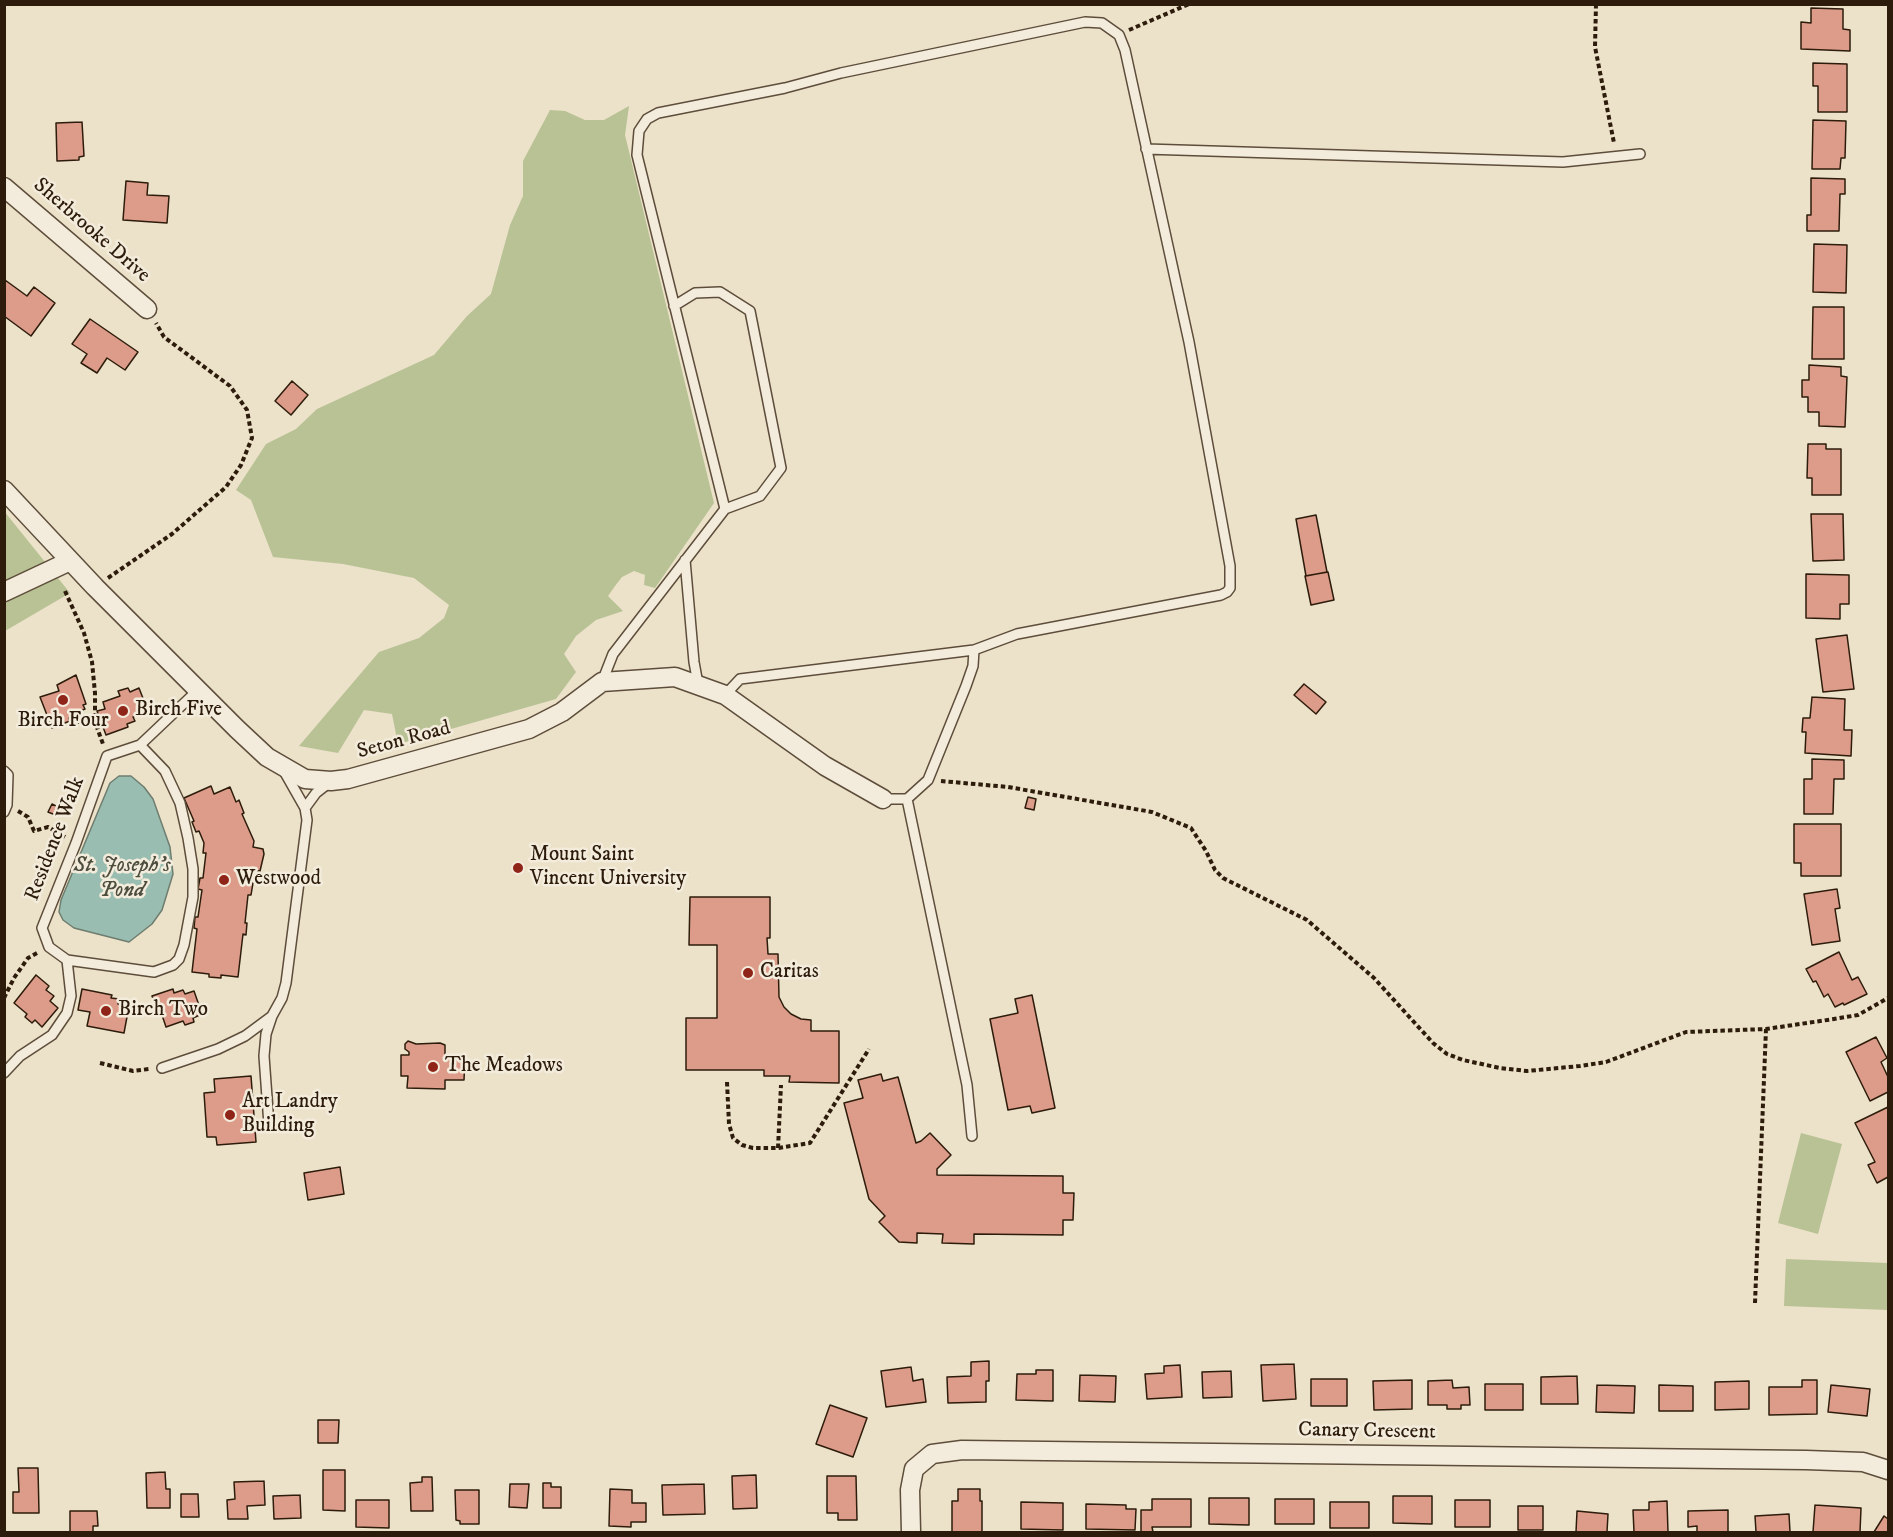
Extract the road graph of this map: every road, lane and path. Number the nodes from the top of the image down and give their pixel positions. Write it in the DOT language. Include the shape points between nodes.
graph roads {
  1 [pos="1189,4"];
  2 [pos="1596,4"];
  3 [pos="1119,35"];
  4 [pos="1146,149"];
  5 [pos="1640,154"];
  6 [pos="1617,156"];
  7 [pos="4,187"];
  8 [pos="674,306"];
  9 [pos="147,309"];
  10 [pos="4,490"];
  11 [pos="724,509"];
  12 [pos="685,560"];
  13 [pos="70,561"];
  14 [pos="95,587"];
  15 [pos="65,591"];
  16 [pos="4,592"];
  17 [pos="974,650"];
  18 [pos="602,682"];
  19 [pos="698,684"];
  20 [pos="198,690"];
  21 [pos="725,695"];
  22 [pos="76,722"];
  23 [pos="95,722"];
  24 [pos="140,745"];
  25 [pos="107,756"];
  26 [pos="281,766"];
  27 [pos="4,771"];
  28 [pos="928,780"];
  29 [pos="331,781"];
  30 [pos="883,799"];
  31 [pos="907,799"];
  32 [pos="6,808"];
  33 [pos="305,808"];
  34 [pos="76,843"];
  35 [pos="49,947"];
  36 [pos="67,960"];
  37 [pos="4,998"];
  38 [pos="1888,998"];
  39 [pos="272,1016"];
  40 [pos="1766,1029"];
  41 [pos="869,1049"];
  42 [pos="100,1063"];
  43 [pos="162,1068"];
  44 [pos="4,1073"];
  45 [pos="728,1082"];
  46 [pos="781,1085"];
  47 [pos="269,1125"];
  48 [pos="972,1136"];
  49 [pos="778,1148"];
  50 [pos="1755,1303"];
  51 [pos="1888,1470"];
  52 [pos="910,1533"];
  1 -- 3 [label="path"];
  2 -- 6 [label="path" via="1595,47"];
  3 -- 4 [label="lane"];
  3 -- 8 [label="lane" via="1102,23 1085,22 662,112 647,119 639,131 637,155"];
  4 -- 6 [label="lane" via="1563,162"];
  4 -- 17 [label="lane" via="1190,342 1230,566 1230,588 1221,596 1017,633"];
  5 -- 6 [label="lane"];
  7 -- 9 [label="street, Sherbrooke Drive"];
  8 -- 11 [label="lane"];
  8 -- 11 [label="lane" via="695,293 720,292 750,311 781,468 760,496"];
  9 -- 14 [label="path" via="164,338 230,386 247,410 252,438 226,487 172,534"];
  10 -- 13 [label="street, Seton Road"];
  11 -- 12 [label="lane"];
  12 -- 18 [label="lane" via="613,654"];
  12 -- 19 [label="lane"];
  13 -- 14 [label="street, Seton Road"];
  13 -- 16 [label="street"];
  14 -- 20 [label="street, Seton Road"];
  15 -- 23 [label="path" via="92,662"];
  17 -- 21 [label="lane" via="753,677 740,680"];
  17 -- 28 [label="lane" via="966,686"];
  18 -- 19 [label="street" via="675,677"];
  18 -- 29 [label="street, Seton Road" via="562,712 529,729 393,768"];
  19 -- 21 [label="street"];
  20 -- 24 [label="lane, Residence Walk"];
  20 -- 26 [label="street, Seton Road"];
  21 -- 30 [label="street" via="825,766"];
  22 -- 23 [label="path"];
  23 -- 25 [label="path"];
  24 -- 25 [label="lane, Residence Walk"];
  24 -- 36 [label="lane" via="165,771 180,803 189,837 193,897 184,945 173,965 154,972"];
  25 -- 34 [label="lane, Residence Walk"];
  26 -- 29 [label="street, Seton Road" via="305,779"];
  26 -- 33 [label="lane"];
  27 -- 32 [label="lane" via="8,774"];
  28 -- 31 [label="lane"];
  28 -- 40 [label="path" via="1008,787 1152,812 1191,828 1222,878 1307,920 1374,978 1434,1043 1463,1060 1527,1071 1555,1069 1606,1062 1686,1032"];
  29 -- 33 [label="lane"];
  30 -- 31 [label="lane"];
  31 -- 48 [label="lane" via="967,1084"];
  32 -- 34 [label="path" via="28,817 34,831 48,827"];
  33 -- 39 [label="lane" via="286,983"];
  34 -- 35 [label="lane, Residence Walk" via="42,928"];
  35 -- 36 [label="lane"];
  35 -- 37 [label="path" via="28,958"];
  36 -- 44 [label="lane" via="71,996 67,1013 52,1035 20,1056"];
  38 -- 40 [label="path" via="1858,1015"];
  39 -- 43 [label="lane" via="218,1049"];
  39 -- 47 [label="lane" via="264,1056"];
  40 -- 50 [label="path"];
  41 -- 49 [label="path" via="810,1143"];
  42 -- 43 [label="path" via="133,1071"];
  45 -- 49 [label="path" via="733,1138 753,1148"];
  46 -- 49 [label="path"];
  51 -- 52 [label="street, Canary Crescent" via="1863,1462 1806,1460 962,1450 932,1454 914,1469"];
}
